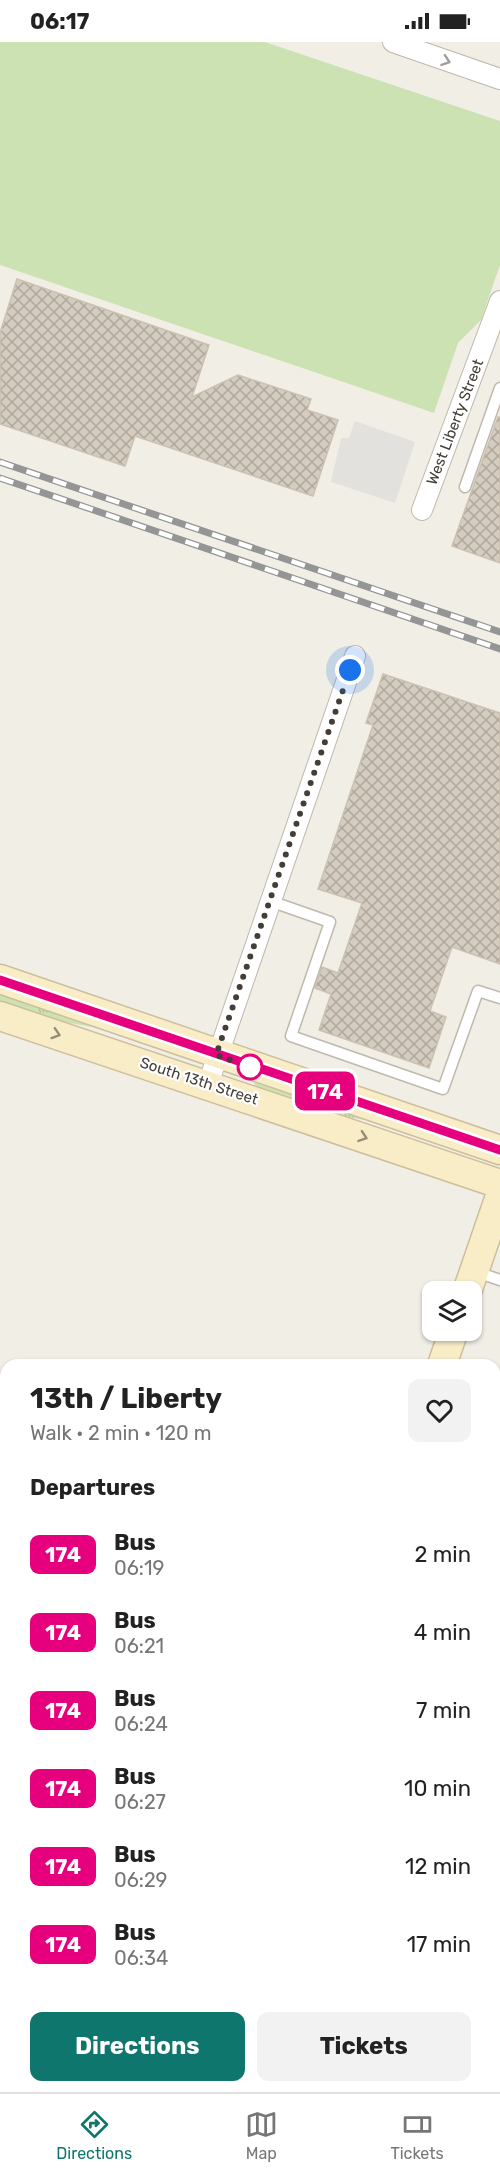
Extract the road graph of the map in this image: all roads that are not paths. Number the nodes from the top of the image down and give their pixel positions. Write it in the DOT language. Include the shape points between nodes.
graph roads {
  1 [pos="393,42"];
  2 [pos="500,79"];
  3 [pos="500,300"];
  4 [pos="500,388"];
  5 [pos="465,487"];
  6 [pos="422,510"];
  7 [pos="354,656"];
  8 [pos="270,901"];
  9 [pos="0,980"];
  10 [pos="500,999"];
  11 [pos="0,1016"];
  12 [pos="216,1055"];
  13 [pos="208,1084"];
  14 [pos="500,1150"];
  15 [pos="500,1184"];
  16 [pos="500,1196"];
  17 [pos="480,1281"];
  18 [pos="450,1341"];
  19 [pos="444,1359"];
  1 -- 2 [label="street, one-way"];
  3 -- 6 [label="street, West Liberty Street"];
  4 -- 5 [label="lane"];
  7 -- 8 [label="street"];
  8 -- 10 [label="lane" via="330,922 291,1036 443,1089 478,992"];
  8 -- 12 [label="street"];
  9 -- 12 [label="street, South 13th Street"];
  11 -- 13 [label="street, South 13th Street, one-way"];
  12 -- 13 [label="street"];
  12 -- 14 [label="street, South 13th Street"];
  13 -- 15 [label="street, South 13th Street, one-way"];
  16 -- 17 [label="street"];
  18 -- 19 [label="street"];
}
